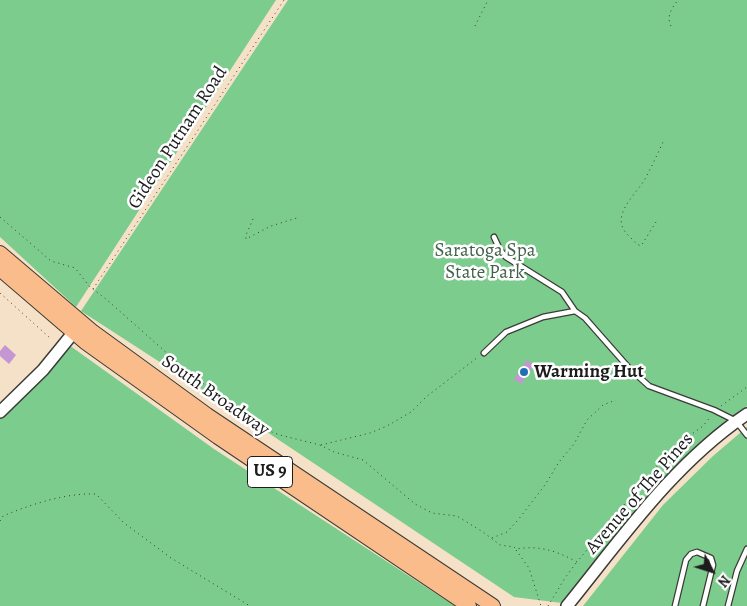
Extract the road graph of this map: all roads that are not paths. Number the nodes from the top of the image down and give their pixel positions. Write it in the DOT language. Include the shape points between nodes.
graph roads {
  1 [pos="494,237"];
  2 [pos="0,253"];
  3 [pos="0,269"];
  4 [pos="575,311"];
  5 [pos="77,328"];
  6 [pos="484,353"];
  7 [pos="0,412"];
  8 [pos="747,414"];
  9 [pos="736,421"];
  10 [pos="747,436"];
  11 [pos="747,549"];
  12 [pos="468,606"];
  13 [pos="493,606"];
  14 [pos="567,606"];
  15 [pos="676,606"];
  16 [pos="703,606"];
  17 [pos="728,606"];
  1 -- 4 [label="lane" via="506,257 562,292"];
  2 -- 5 [label="main road, South Broadway / US 9"];
  3 -- 5 [label="main road, South Broadway / US 9"];
  4 -- 6 [label="lane" via="543,317 506,332"];
  4 -- 9 [label="lane" via="586,318 649,386"];
  5 -- 7 [label="street" via="37,376"];
  5 -- 12 [label="main road, South Broadway / US 9" via="218,437"];
  5 -- 13 [label="main road, South Broadway / US 9"];
  8 -- 9 [label="street, Avenue of The Pines"];
  9 -- 10 [label="lane"];
  9 -- 14 [label="street, Avenue of The Pines" via="674,475"];
  11 -- 17 [label="lane" via="737,571"];
  15 -- 16 [label="lane" via="686,560 697,552 711,558 713,565"];
}
